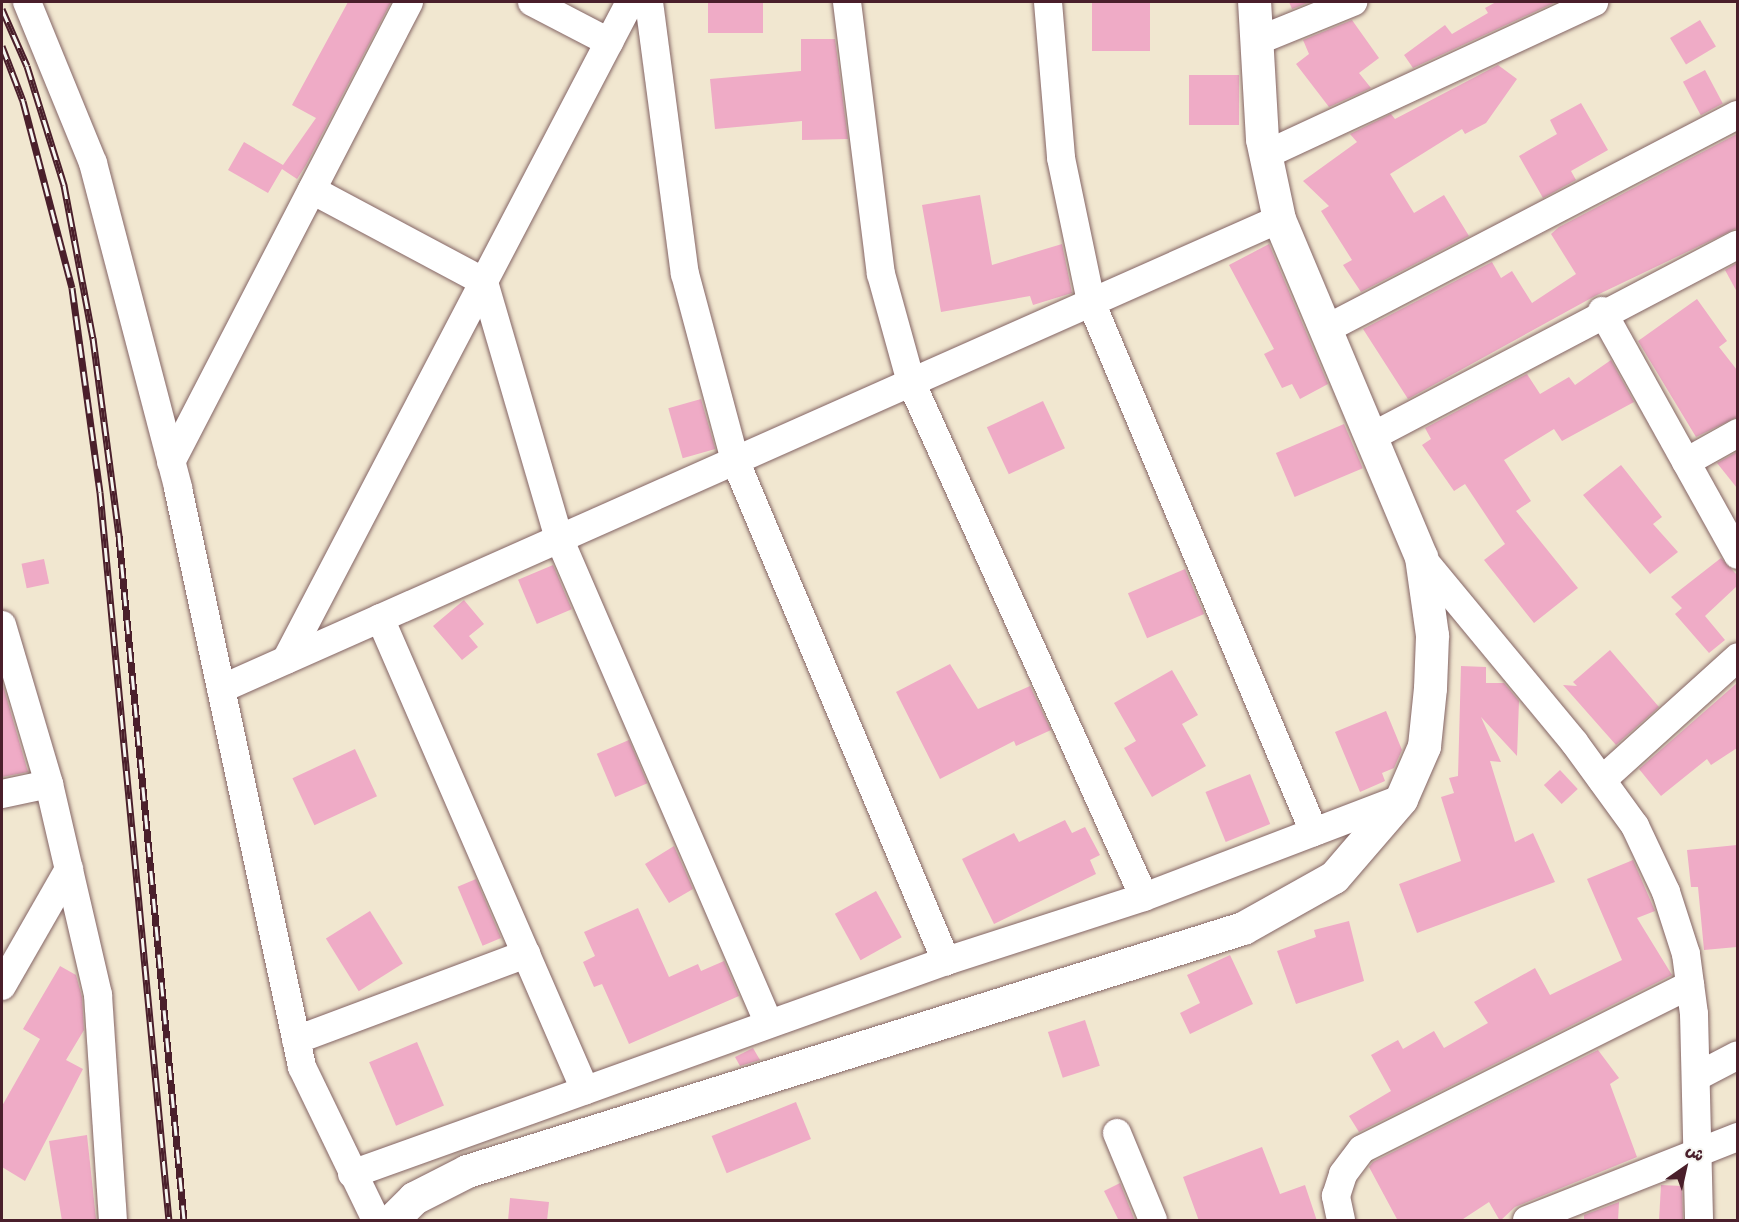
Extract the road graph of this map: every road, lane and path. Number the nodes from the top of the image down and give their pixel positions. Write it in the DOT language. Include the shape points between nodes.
graph roads {
  1 [pos="27,2"];
  2 [pos="409,2"];
  3 [pos="532,2"];
  4 [pos="630,2"];
  5 [pos="649,2"];
  6 [pos="847,2"];
  7 [pos="1048,2"];
  8 [pos="1254,2"];
  9 [pos="1353,2"];
  10 [pos="1594,2"];
  11 [pos="1257,41"];
  12 [pos="609,42"];
  13 [pos="1737,115"];
  14 [pos="1265,155"];
  15 [pos="312,190"];
  16 [pos="1279,219"];
  17 [pos="1737,244"];
  18 [pos="484,282"];
  19 [pos="1091,302"];
  20 [pos="1602,311"];
  21 [pos="1328,328"];
  22 [pos="911,382"];
  23 [pos="1737,433"];
  24 [pos="1373,436"];
  25 [pos="735,460"];
  26 [pos="171,462"];
  27 [pos="1686,462"];
  28 [pos="560,538"];
  29 [pos="1737,555"];
  30 [pos="1421,557"];
  31 [pos="380,618"];
  32 [pos="2,625"];
  33 [pos="1737,657"];
  34 [pos="286,660"];
  35 [pos="222,689"];
  36 [pos="1602,780"];
  37 [pos="49,784"];
  38 [pos="2,794"];
  39 [pos="1401,799"];
  40 [pos="1314,832"];
  41 [pos="69,869"];
  42 [pos="1144,897"];
  43 [pos="11,954"];
  44 [pos="526,954"];
  45 [pos="946,961"];
  46 [pos="1690,985"];
  47 [pos="2,986"];
  48 [pos="769,1024"];
  49 [pos="296,1040"];
  50 [pos="1737,1055"];
  51 [pos="1696,1077"];
  52 [pos="585,1090"];
  53 [pos="1117,1132"];
  54 [pos="1737,1137"];
  55 [pos="1696,1154"];
  56 [pos="352,1174"];
  57 [pos="113,1221"];
  58 [pos="376,1221"];
  59 [pos="392,1221"];
  60 [pos="1153,1221"];
  61 [pos="1341,1221"];
  62 [pos="1527,1221"];
  63 [pos="1698,1221"];
  1 -- 26 [label="street" via="93,163"];
  2 -- 15 [label="street"];
  3 -- 12 [label="street"];
  4 -- 12 [label="street"];
  5 -- 25 [label="street" via="685,274"];
  6 -- 22 [label="street" via="881,274"];
  7 -- 19 [label="street" via="1061,158"];
  8 -- 11 [label="street"];
  9 -- 11 [label="street"];
  10 -- 14 [label="street"];
  11 -- 14 [label="street"];
  12 -- 18 [label="street"];
  13 -- 21 [label="street"];
  14 -- 16 [label="street"];
  15 -- 18 [label="street"];
  15 -- 26 [label="street"];
  16 -- 19 [label="street"];
  16 -- 21 [label="street"];
  17 -- 20 [label="street"];
  18 -- 28 [label="street"];
  18 -- 34 [label="street"];
  19 -- 22 [label="street"];
  19 -- 40 [label="street"];
  20 -- 24 [label="street"];
  20 -- 27 [label="street"];
  21 -- 24 [label="street"];
  22 -- 25 [label="street"];
  22 -- 42 [label="street"];
  23 -- 27 [label="street"];
  24 -- 30 [label="street"];
  25 -- 28 [label="street"];
  25 -- 45 [label="street"];
  26 -- 35 [label="street"];
  27 -- 29 [label="street"];
  28 -- 31 [label="street"];
  28 -- 48 [label="street"];
  30 -- 36 [label="street"];
  30 -- 39 [label="street" via="1432,635 1430,688 1424,746"];
  31 -- 34 [label="street"];
  31 -- 44 [label="street"];
  32 -- 37 [label="street"];
  33 -- 36 [label="street"];
  34 -- 35 [label="street"];
  35 -- 49 [label="street"];
  36 -- 46 [label="street" via="1635,826 1666,892"];
  37 -- 38 [label="street"];
  37 -- 41 [label="street"];
  39 -- 40 [label="street"];
  39 -- 59 [label="street" via="1334,877 1243,928 467,1171 414,1198"];
  40 -- 42 [label="street"];
  41 -- 43 [label="street"];
  41 -- 57 [label="street" via="98,995"];
  42 -- 45 [label="street"];
  43 -- 47 [label="street"];
  44 -- 49 [label="street"];
  44 -- 52 [label="street"];
  45 -- 48 [label="street"];
  46 -- 51 [label="street"];
  46 -- 61 [label="street" via="1362,1149 1343,1174 1336,1196"];
  48 -- 52 [label="street"];
  49 -- 56 [label="street" via="302,1067"];
  50 -- 51 [label="street"];
  51 -- 55 [label="street"];
  52 -- 56 [label="street"];
  53 -- 60 [label="street"];
  54 -- 55 [label="street"];
  55 -- 62 [label="street"];
  55 -- 63 [label="street"];
  56 -- 58 [label="street"];
}
